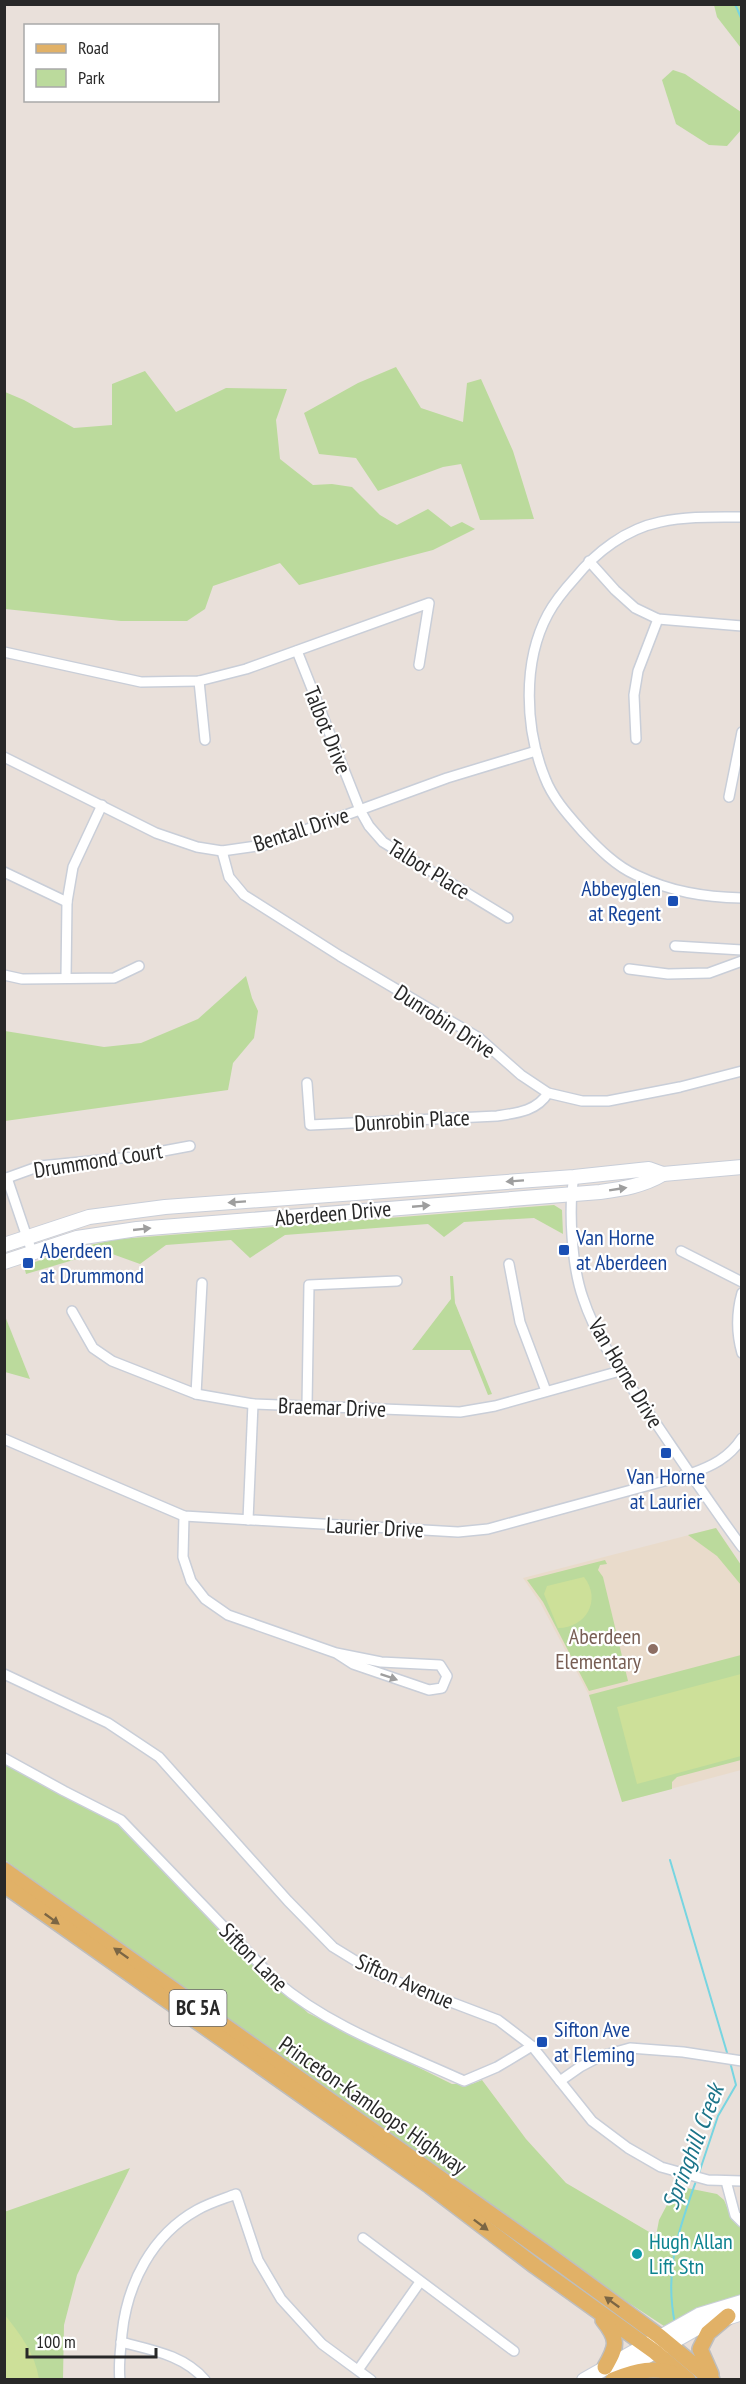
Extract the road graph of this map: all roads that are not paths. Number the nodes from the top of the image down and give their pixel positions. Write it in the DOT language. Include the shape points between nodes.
graph roads {
  1 [pos="741,517"];
  2 [pos="589,561"];
  3 [pos="658,619"];
  4 [pos="741,626"];
  5 [pos="297,651"];
  6 [pos="4,652"];
  7 [pos="419,666"];
  8 [pos="199,681"];
  9 [pos="741,732"];
  10 [pos="636,739"];
  11 [pos="205,740"];
  12 [pos="536,751"];
  13 [pos="4,757"];
  14 [pos="729,797"];
  15 [pos="102,805"];
  16 [pos="360,810"];
  17 [pos="222,851"];
  18 [pos="4,872"];
  19 [pos="741,898"];
  20 [pos="67,902"];
  21 [pos="508,918"];
  22 [pos="675,946"];
  23 [pos="741,950"];
  24 [pos="741,961"];
  25 [pos="139,966"];
  26 [pos="629,969"];
  27 [pos="4,975"];
  28 [pos="66,977"];
  29 [pos="741,1071"];
  30 [pos="307,1083"];
  31 [pos="548,1093"];
  32 [pos="190,1146"];
  33 [pos="741,1167"];
  34 [pos="663,1173"];
  35 [pos="574,1177"];
  36 [pos="6,1178"];
  37 [pos="571,1194"];
  38 [pos="27,1237"];
  39 [pos="4,1245"];
  40 [pos="681,1251"];
  41 [pos="32,1252"];
  42 [pos="4,1262"];
  43 [pos="509,1264"];
  44 [pos="397,1281"];
  45 [pos="741,1282"];
  46 [pos="202,1283"];
  47 [pos="741,1293"];
  48 [pos="72,1311"];
  49 [pos="741,1353"];
  50 [pos="620,1371"];
  51 [pos="546,1391"];
  52 [pos="196,1394"];
  53 [pos="253,1404"];
  54 [pos="307,1405"];
  55 [pos="741,1438"];
  56 [pos="4,1439"];
  57 [pos="690,1474"];
  58 [pos="184,1516"];
  59 [pos="248,1520"];
  60 [pos="741,1547"];
  61 [pos="336,1653"];
  62 [pos="4,1674"];
  63 [pos="4,1758"];
  64 [pos="4,1870"];
  65 [pos="4,1885"];
  66 [pos="532,2046"];
  67 [pos="741,2061"];
  68 [pos="560,2081"];
  69 [pos="726,2181"];
  70 [pos="741,2181"];
  71 [pos="741,2222"];
  72 [pos="363,2238"];
  73 [pos="420,2282"];
  74 [pos="741,2302"];
  75 [pos="590,2304"];
  76 [pos="735,2315"];
  77 [pos="664,2340"];
  78 [pos="121,2342"];
  79 [pos="650,2348"];
  80 [pos="514,2351"];
  81 [pos="358,2370"];
  82 [pos="608,2375"];
  83 [pos="120,2379"];
  84 [pos="205,2379"];
  85 [pos="371,2379"];
  86 [pos="584,2379"];
  87 [pos="687,2379"];
  88 [pos="713,2379"];
  1 -- 2 [label="street" via="659,522 621,537"];
  2 -- 3 [label="street" via="635,608"];
  2 -- 12 [label="street" via="552,609 536,644 530,701"];
  3 -- 4 [label="street"];
  3 -- 10 [label="street" via="634,695"];
  5 -- 7 [label="street" via="429,603"];
  5 -- 8 [label="street"];
  5 -- 16 [label="street, Talbot Drive"];
  6 -- 8 [label="street" via="141,682"];
  8 -- 11 [label="street"];
  9 -- 14 [label="street"];
  12 -- 16 [label="street, Bentall Drive"];
  12 -- 19 [label="street" via="545,779 563,810 601,851 634,874 674,890 705,897"];
  13 -- 15 [label="street, Bentall Drive"];
  15 -- 17 [label="street, Bentall Drive" via="156,833"];
  15 -- 20 [label="street" via="73,867"];
  16 -- 17 [label="street, Bentall Drive" via="264,845"];
  16 -- 21 [label="street, Talbot Place" via="383,842"];
  17 -- 31 [label="street, Dunrobin Drive" via="229,877 244,895 479,1038 521,1076"];
  18 -- 20 [label="street"];
  20 -- 28 [label="street"];
  22 -- 23 [label="street"];
  24 -- 26 [label="street" via="709,972 668,975"];
  25 -- 28 [label="street" via="114,978"];
  27 -- 28 [label="street" via="22,979"];
  29 -- 31 [label="street, Dunrobin Drive" via="609,1101 582,1101"];
  30 -- 31 [label="street, Dunrobin Place" via="310,1125 497,1116 541,1104"];
  32 -- 36 [label="street, Drummond Court" via="131,1157 40,1166"];
  33 -- 34 [label="main road, Aberdeen Drive"];
  34 -- 35 [label="main road, Aberdeen Drive" via="649,1168"];
  37 -- 34 [label="main road, Aberdeen Drive, one-way" via="625,1189"];
  35 -- 37 [label="street, Van Horne Drive"];
  35 -- 38 [label="main road, Aberdeen Drive, one-way" via="165,1207 89,1217"];
  36 -- 38 [label="street, Drummond Court"];
  41 -- 37 [label="main road, Aberdeen Drive, one-way" via="77,1238 137,1229"];
  37 -- 50 [label="street, Van Horne Drive" via="576,1269 583,1299"];
  38 -- 39 [label="main road, Aberdeen Drive"];
  38 -- 41 [label="street, Drummond Court"];
  40 -- 45 [label="street"];
  41 -- 42 [label="main road, Aberdeen Drive"];
  43 -- 51 [label="street" via="520,1322"];
  44 -- 54 [label="street" via="309,1285"];
  46 -- 52 [label="street"];
  47 -- 49 [label="street" via="736,1314"];
  48 -- 52 [label="street, Braemar Drive" via="93,1348 112,1361"];
  50 -- 51 [label="street, Braemar Drive"];
  50 -- 57 [label="street, Van Horne Drive"];
  51 -- 54 [label="street, Braemar Drive" via="460,1412"];
  52 -- 53 [label="street, Braemar Drive"];
  53 -- 54 [label="street, Braemar Drive"];
  53 -- 59 [label="street"];
  55 -- 57 [label="street, Laurier Drive" via="713,1466"];
  56 -- 58 [label="street, Laurier Drive"];
  57 -- 59 [label="street, Laurier Drive" via="488,1528 458,1532"];
  57 -- 60 [label="street, Van Horne Drive"];
  58 -- 59 [label="street, Laurier Drive"];
  58 -- 61 [label="street" via="183,1557 191,1581 206,1599 228,1615"];
  61 -- 61 [label="street, one-way" via="353,1664 429,1690 442,1688 446,1683 444,1670 434,1664 381,1662"];
  62 -- 66 [label="street, Sifton Avenue" via="108,1724 159,1757 333,1947 377,1974 498,2020"];
  63 -- 66 [label="street, Sifton Lane" via="121,1820 276,1981 334,2021 464,2081"];
  77 -- 64 [label="main road, Princeton-Kamloops Highway / BC 5A, one-way"];
  65 -- 75 [label="main road, Princeton-Kamloops Highway / BC 5A, one-way"];
  66 -- 68 [label="street, Sifton Avenue"];
  67 -- 68 [label="street" via="630,2048 601,2056"];
  68 -- 69 [label="street, Sifton Avenue" via="592,2121 628,2148 662,2167"];
  69 -- 70 [label="street, Sifton Avenue"];
  69 -- 71 [label="street" via="735,2215"];
  72 -- 73 [label="street"];
  73 -- 80 [label="street"];
  73 -- 81 [label="street"];
  74 -- 77 [label="main road" via="699,2315"];
  75 -- 79 [label="main road, Princeton-Kamloops Highway / BC 5A"];
  75 -- 82 [label="main road" via="614,2334 616,2343"];
  76 -- 77 [label="main road"];
  76 -- 88 [label="main road" via="708,2333 700,2349"];
  77 -- 79 [label="main road"];
  77 -- 88 [label="main road, Princeton-Kamloops Highway / BC 5A"];
  78 -- 81 [label="street" via="124,2308 151,2251 172,2227 198,2209 236,2194 258,2260 280,2299 322,2344"];
  78 -- 83 [label="street"];
  78 -- 84 [label="street" via="171,2355"];
  79 -- 82 [label="main road"];
  79 -- 87 [label="main road, Princeton-Kamloops Highway / BC 5A"];
  81 -- 85 [label="street"];
  82 -- 86 [label="main road"];
  82 -- 87 [label="main road" via="652,2369"];
}
